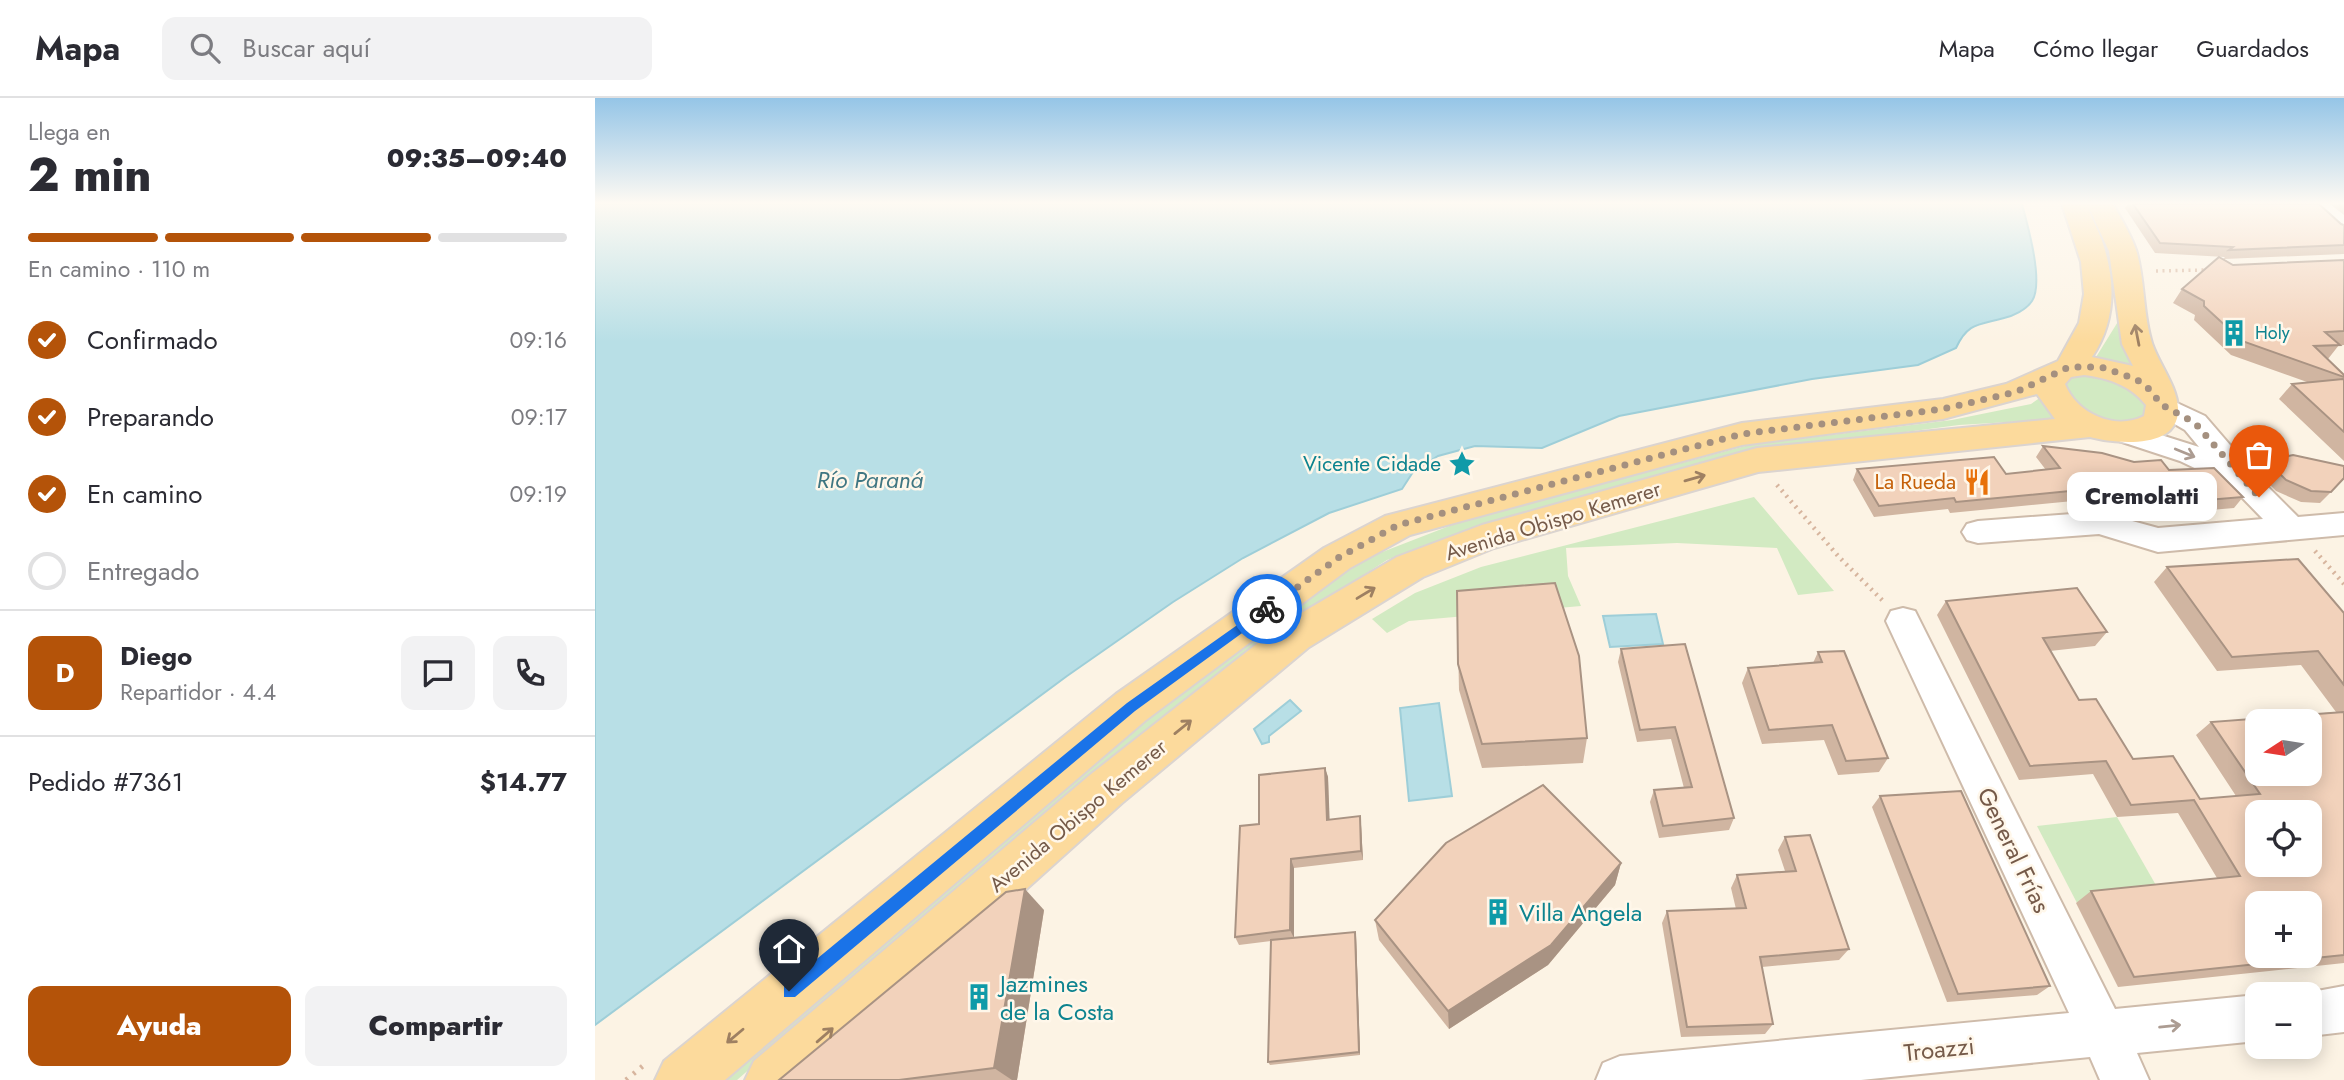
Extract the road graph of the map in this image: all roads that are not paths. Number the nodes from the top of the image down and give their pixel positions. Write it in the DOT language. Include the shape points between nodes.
graph roads {
  1 [pos="2091,250"];
  2 [pos="2122,250"];
  3 [pos="2062,370"];
  4 [pos="2160,402"];
  5 [pos="2108,429"];
  6 [pos="2244,481"];
  7 [pos="2344,524"];
  8 [pos="2291,529"];
  9 [pos="1978,532"];
  10 [pos="1903,621"];
  11 [pos="2344,1009"];
  12 [pos="2322,1012"];
  13 [pos="2245,1019"];
  14 [pos="2102,1033"];
  15 [pos="683,1080"];
  16 [pos="773,1080"];
  17 [pos="1620,1080"];
  18 [pos="2125,1080"];
  1 -- 3 [label="main road, Avenida Obispo Kemerer" via="2101,302 2087,345"];
  4 -- 2 [label="main road, one-way" via="2137,344"];
  3 -- 4 [label="main road, Avenida Obispo Kemerer" via="2084,365 2119,372 2136,379"];
  3 -- 5 [label="main road" via="2049,383 2055,400 2074,417"];
  3 -- 15 [label="main road, Avenida Obispo Kemerer, one-way" via="2016,392 1943,409 1742,434 1398,525 1338,558 1131,707"];
  4 -- 5 [label="main road, Avenida Obispo Kemerer" via="2160,422 2151,428"];
  4 -- 6 [label="street" via="2195,423"];
  5 -- 6 [label="street, one-way" via="2190,454"];
  16 -- 5 [label="main road, Avenida Obispo Kemerer, one-way" via="1106,789 1295,636 1410,568 1482,538 1757,460"];
  6 -- 8 [label="street"];
  7 -- 8 [label="street"];
  8 -- 9 [label="street" via="2158,540 2099,523"];
  10 -- 14 [label="street, General Frías"];
  11 -- 12 [label="street"];
  14 -- 13 [label="street, Troazzi, one-way"];
  14 -- 17 [label="street, Troazzi"];
  14 -- 18 [label="street, General Frías"];
}
